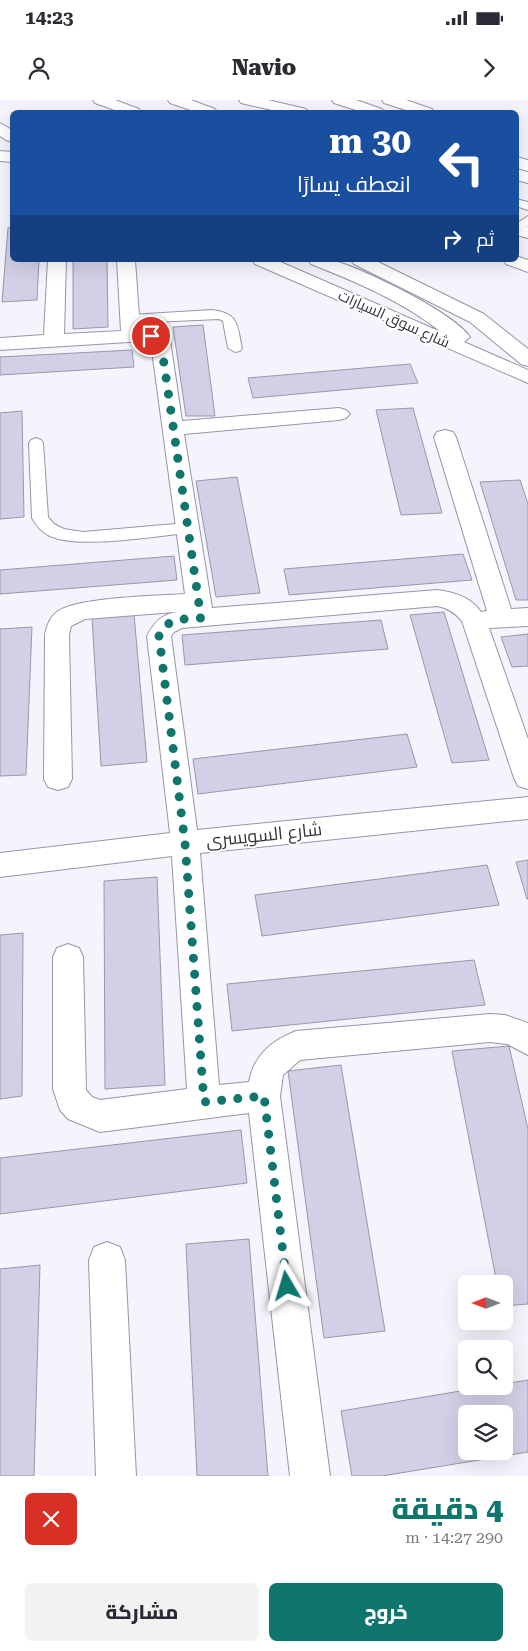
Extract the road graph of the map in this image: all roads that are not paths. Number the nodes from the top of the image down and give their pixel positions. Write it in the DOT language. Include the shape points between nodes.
graph roads {
  1 [pos="94,100"];
  2 [pos="101,100"];
  3 [pos="176,100"];
  4 [pos="247,100"];
  5 [pos="340,100"];
  6 [pos="390,100"];
  7 [pos="111,110"];
  8 [pos="128,110"];
  9 [pos="204,110"];
  10 [pos="291,110"];
  11 [pos="370,110"];
  12 [pos="420,110"];
  13 [pos="57,262"];
  14 [pos="126,262"];
  15 [pos="266,262"];
  16 [pos="322,262"];
  17 [pos="364,262"];
  18 [pos="131,327"];
  19 [pos="54,341"];
  20 [pos="0,344"];
  21 [pos="234,348"];
  22 [pos="481,357"];
  23 [pos="528,360"];
  24 [pos="528,377"];
  25 [pos="339,414"];
  26 [pos="173,428"];
  27 [pos="445,437"];
  28 [pos="36,443"];
  29 [pos="188,528"];
  30 [pos="199,609"];
  31 [pos="528,617"];
  32 [pos="502,618"];
  33 [pos="474,620"];
  34 [pos="528,778"];
  35 [pos="58,779"];
  36 [pos="528,808"];
  37 [pos="185,843"];
  38 [pos="0,865"];
  39 [pos="68,957"];
  40 [pos="528,1040"];
  41 [pos="264,1096"];
  42 [pos="204,1102"];
  43 [pos="108,1260"];
  44 [pos="116,1476"];
  45 [pos="310,1476"];
  1 -- 7 [label="street"];
  2 -- 8 [label="street"];
  3 -- 9 [label="street"];
  4 -- 10 [label="street"];
  5 -- 11 [label="street"];
  6 -- 12 [label="street"];
  13 -- 19 [label="street"];
  14 -- 18 [label="street"];
  15 -- 22 [label="street, شارع سوق السيارات"];
  16 -- 22 [label="street" via="406,298 446,325"];
  17 -- 23 [label="street" via="477,318"];
  18 -- 19 [label="street"];
  18 -- 21 [label="lane" via="223,315 229,320"];
  18 -- 26 [label="street" via="160,340"];
  19 -- 20 [label="street"];
  22 -- 24 [label="street, شارع سوق السيارات"];
  25 -- 26 [label="street"];
  26 -- 29 [label="street"];
  27 -- 32 [label="street"];
  28 -- 29 [label="lane" via="40,518 55,532 83,537"];
  29 -- 30 [label="street"];
  30 -- 33 [label="street" via="437,598 460,605"];
  30 -- 35 [label="street" via="85,610 74,612 57,626"];
  30 -- 37 [label="street" via="170,622 159,636"];
  31 -- 32 [label="street"];
  32 -- 33 [label="street"];
  33 -- 34 [label="street"];
  36 -- 37 [label="street, شارع السويسرى"];
  37 -- 38 [label="street, شارع السويسرى"];
  37 -- 42 [label="street"];
  39 -- 42 [label="street" via="68,1090 72,1100 80,1108 100,1116"];
  40 -- 41 [label="street" via="504,1028 490,1028 296,1046 281,1053 270,1065 264,1080"];
  41 -- 42 [label="street"];
  41 -- 45 [label="street"];
  43 -- 44 [label="street"];
}
